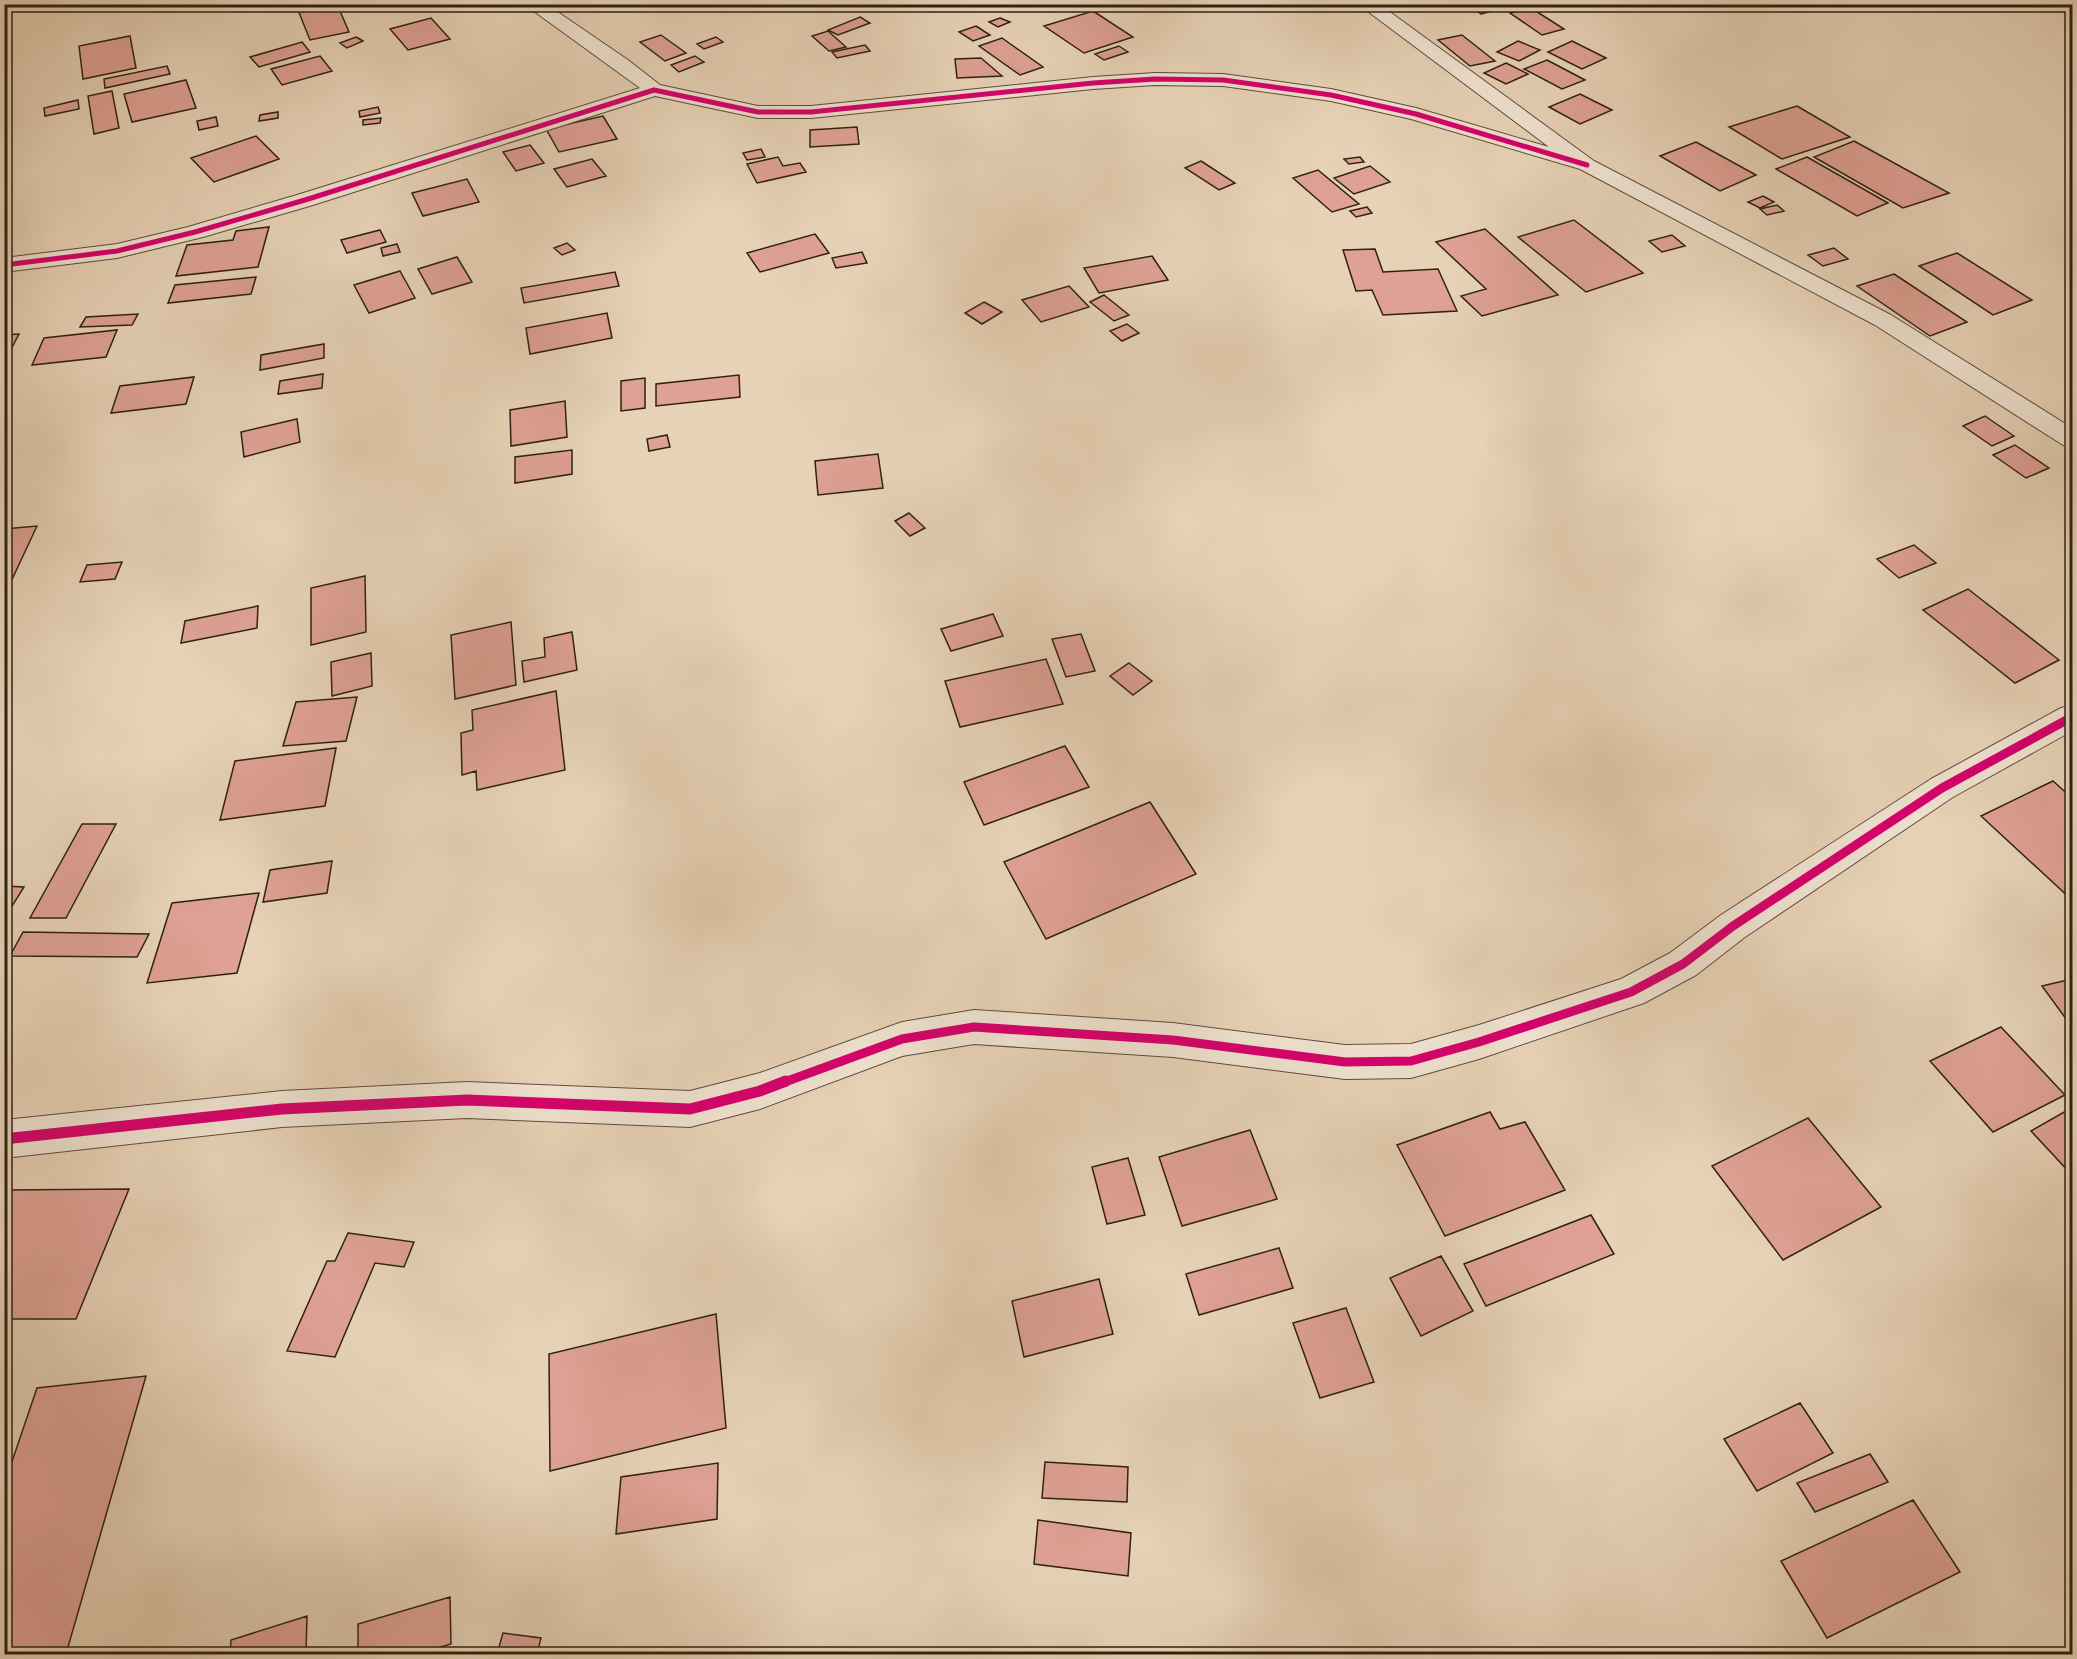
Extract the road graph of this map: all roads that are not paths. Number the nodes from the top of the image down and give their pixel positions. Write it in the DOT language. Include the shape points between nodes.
graph roads {
  1 [pos="532,4"];
  2 [pos="1367,4"];
  3 [pos="654,90"];
  4 [pos="1587,165"];
  5 [pos="4,265"];
  6 [pos="2073,439"];
  7 [pos="2073,717"];
  8 [pos="4,1139"];
  1 -- 3 [label="street"];
  2 -- 4 [label="street"];
  3 -- 4 [label="street" via="758,112 811,112 1093,83 1224,80 1331,95 1416,114"];
  3 -- 5 [label="street" via="195,232 117,251"];
  4 -- 6 [label="street" via="1883,320"];
  7 -- 8 [label="street" via="1942,788 1733,926 1683,964 1631,992 1411,1061 1345,1062 1173,1040 974,1027 902,1039 760,1091 690,1109 466,1100 282,1109"];
}
